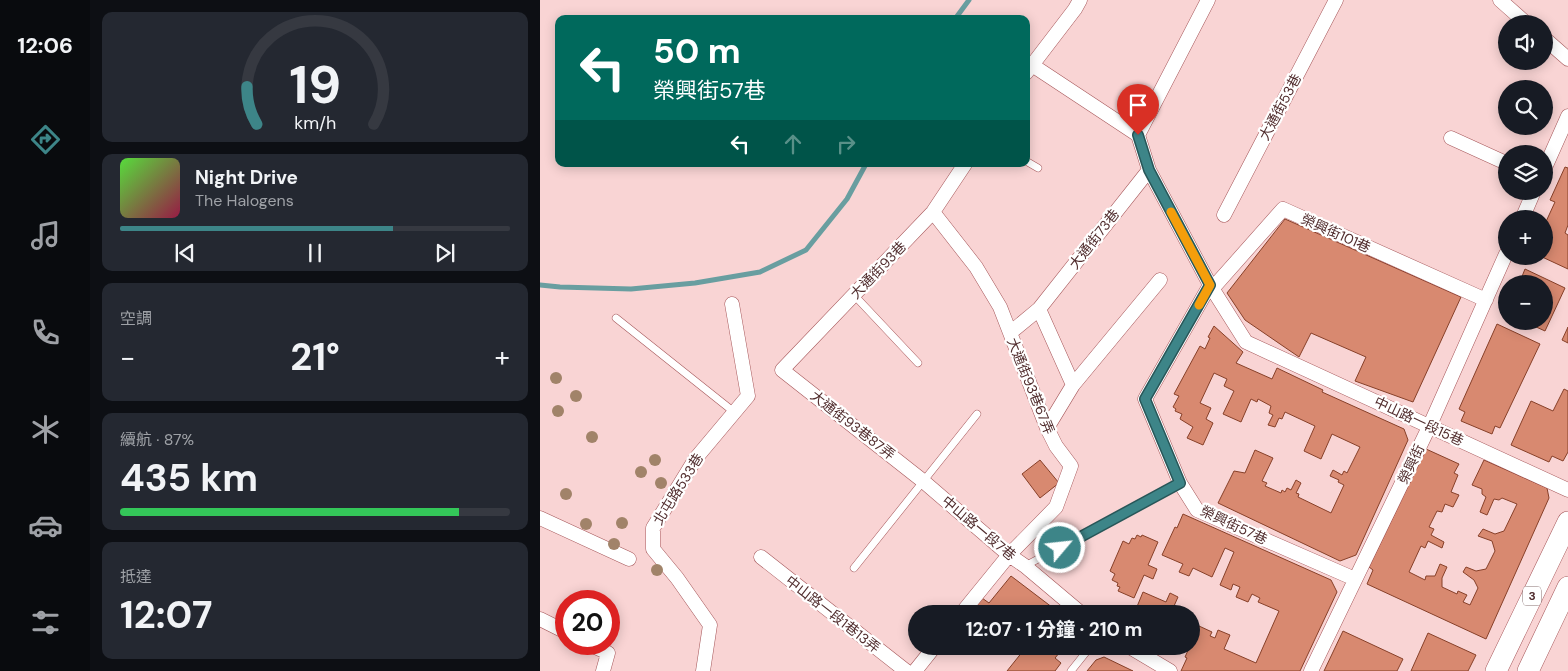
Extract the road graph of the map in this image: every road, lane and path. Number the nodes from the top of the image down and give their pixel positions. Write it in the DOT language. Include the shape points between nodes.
graph roads {
  1 [pos="1080,0"];
  2 [pos="1208,0"];
  3 [pos="1336,0"];
  4 [pos="1500,0"];
  5 [pos="1517,15"];
  6 [pos="1553,46"];
  7 [pos="1568,59"];
  8 [pos="1030,68"];
  9 [pos="1030,70"];
  10 [pos="1568,116"];
  11 [pos="1138,135"];
  12 [pos="1451,138"];
  13 [pos="1553,150"];
  14 [pos="1498,159"];
  15 [pos="1030,163"];
  16 [pos="963,167"];
  17 [pos="1038,168"];
  18 [pos="1149,170"];
  19 [pos="933,212"];
  20 [pos="1224,215"];
  21 [pos="1501,265"];
  22 [pos="1160,280"];
  23 [pos="1211,287"];
  24 [pos="854,295"];
  25 [pos="1486,300"];
  26 [pos="732,304"];
  27 [pos="1040,309"];
  28 [pos="616,318"];
  29 [pos="1010,332"];
  30 [pos="918,363"];
  31 [pos="782,370"];
  32 [pos="1074,385"];
  33 [pos="734,412"];
  34 [pos="977,414"];
  35 [pos="1430,425"];
  36 [pos="1046,428"];
  37 [pos="924,481"];
  38 [pos="1180,483"];
  39 [pos="1568,490"];
  40 [pos="540,518"];
  41 [pos="1568,522"];
  42 [pos="1009,555"];
  43 [pos="761,557"];
  44 [pos="629,559"];
  45 [pos="1025,566"];
  46 [pos="854,568"];
  47 [pos="1355,579"];
  48 [pos="1568,587"];
  49 [pos="968,605"];
  50 [pos="1071,605"];
  51 [pos="540,619"];
  52 [pos="555,626"];
  53 [pos="607,655"];
  54 [pos="928,655"];
  55 [pos="1084,655"];
  56 [pos="1143,655"];
  57 [pos="603,671"];
  58 [pos="703,671"];
  59 [pos="906,671"];
  60 [pos="915,671"];
  61 [pos="1071,671"];
  62 [pos="1170,671"];
  63 [pos="1311,671"];
  64 [pos="1496,671"];
  65 [pos="1528,671"];
  1 -- 8 [label="street"];
  2 -- 11 [label="street"];
  3 -- 20 [label="street, 大通街53巷"];
  4 -- 5 [label="street"];
  6 -- 7 [label="street"];
  9 -- 11 [label="street"];
  10 -- 13 [label="street"];
  11 -- 18 [label="street, 中山路一段15巷"];
  12 -- 14 [label="street"];
  15 -- 17 [label="lane"];
  16 -- 19 [label="street, 大通街93巷"];
  18 -- 23 [label="street, 中山路一段15巷"];
  18 -- 27 [label="street, 大通街73巷"];
  19 -- 24 [label="street, 大通街93巷"];
  19 -- 29 [label="street, 大通街93巷67弄" via="976,267 1000,307"];
  21 -- 25 [label="street, 榮興街"];
  22 -- 32 [label="street"];
  23 -- 25 [label="street, 榮興街101巷" via="1283,209"];
  23 -- 35 [label="street, 中山路一段15巷" via="1246,342"];
  23 -- 38 [label="street, 榮興街57巷" via="1145,399"];
  24 -- 30 [label="lane"];
  24 -- 31 [label="street, 大通街93巷"];
  25 -- 35 [label="street, 榮興街"];
  26 -- 33 [label="street, 北屯路533巷" via="748,396"];
  27 -- 29 [label="street, 大通街73巷"];
  27 -- 32 [label="street"];
  28 -- 33 [label="lane"];
  29 -- 36 [label="street, 大通街93巷67弄"];
  31 -- 37 [label="street, 大通街93巷87弄"];
  32 -- 36 [label="street"];
  33 -- 58 [label="street, 北屯路533巷" via="696,458 653,528 653,549 710,625"];
  34 -- 37 [label="lane"];
  35 -- 39 [label="street, 中山路一段15巷"];
  35 -- 47 [label="street, 榮興街"];
  36 -- 42 [label="street, 大通街93巷67弄" via="1071,466 1056,507"];
  37 -- 42 [label="street, 中山路一段7巷"];
  37 -- 46 [label="lane"];
  38 -- 45 [label="lane"];
  38 -- 47 [label="street, 榮興街57巷" via="1197,510"];
  40 -- 44 [label="street"];
  41 -- 64 [label="main road, 3"];
  42 -- 45 [label="street, 中山路一段7巷"];
  42 -- 49 [label="street"];
  43 -- 59 [label="street, 中山路一段1巷13弄"];
  45 -- 50 [label="street, 中山路一段7巷"];
  47 -- 63 [label="street, 榮興街"];
  48 -- 65 [label="main road, 3"];
  51 -- 52 [label="street"];
  53 -- 57 [label="street"];
  54 -- 60 [label="street"];
  55 -- 61 [label="lane"];
  56 -- 62 [label="street"];
}
